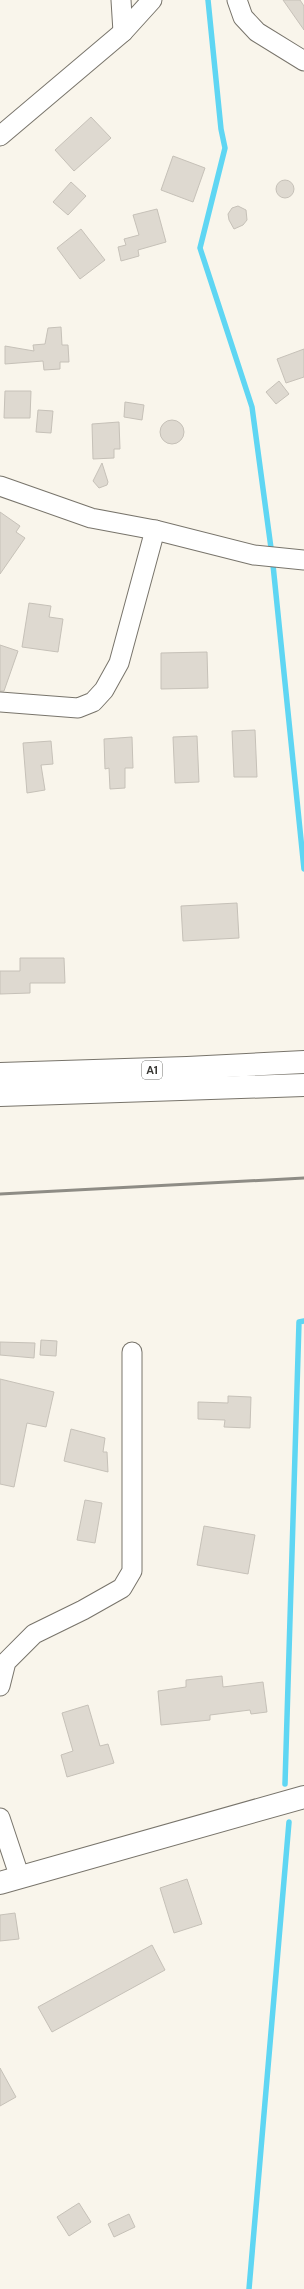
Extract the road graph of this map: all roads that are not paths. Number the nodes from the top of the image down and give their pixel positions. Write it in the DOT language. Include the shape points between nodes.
graph roads {
  1 [pos="121,0"];
  2 [pos="152,0"];
  3 [pos="237,0"];
  4 [pos="123,32"];
  5 [pos="304,62"];
  6 [pos="0,136"];
  7 [pos="0,486"];
  8 [pos="154,530"];
  9 [pos="304,560"];
  10 [pos="0,702"];
  11 [pos="304,1062"];
  12 [pos="0,1074"];
  13 [pos="304,1085"];
  14 [pos="0,1095"];
  15 [pos="132,1352"];
  16 [pos="3,1659"];
  17 [pos="0,1686"];
  18 [pos="304,1797"];
  19 [pos="0,1818"];
  20 [pos="10,1881"];
  1 -- 4 [label="street"];
  2 -- 4 [label="street"];
  3 -- 5 [label="street" via="243,17 257,32"];
  4 -- 6 [label="street"];
  7 -- 8 [label="street" via="91,518"];
  8 -- 9 [label="street" via="254,555"];
  8 -- 10 [label="street" via="119,663 104,690 93,702 78,708"];
  11 -- 12 [label="main road, A1"];
  13 -- 14 [label="main road, A1"];
  15 -- 16 [label="street" via="132,1570 122,1588 34,1634"];
  16 -- 17 [label="street"];
  18 -- 20 [label="main road"];
  19 -- 20 [label="street"];
}
